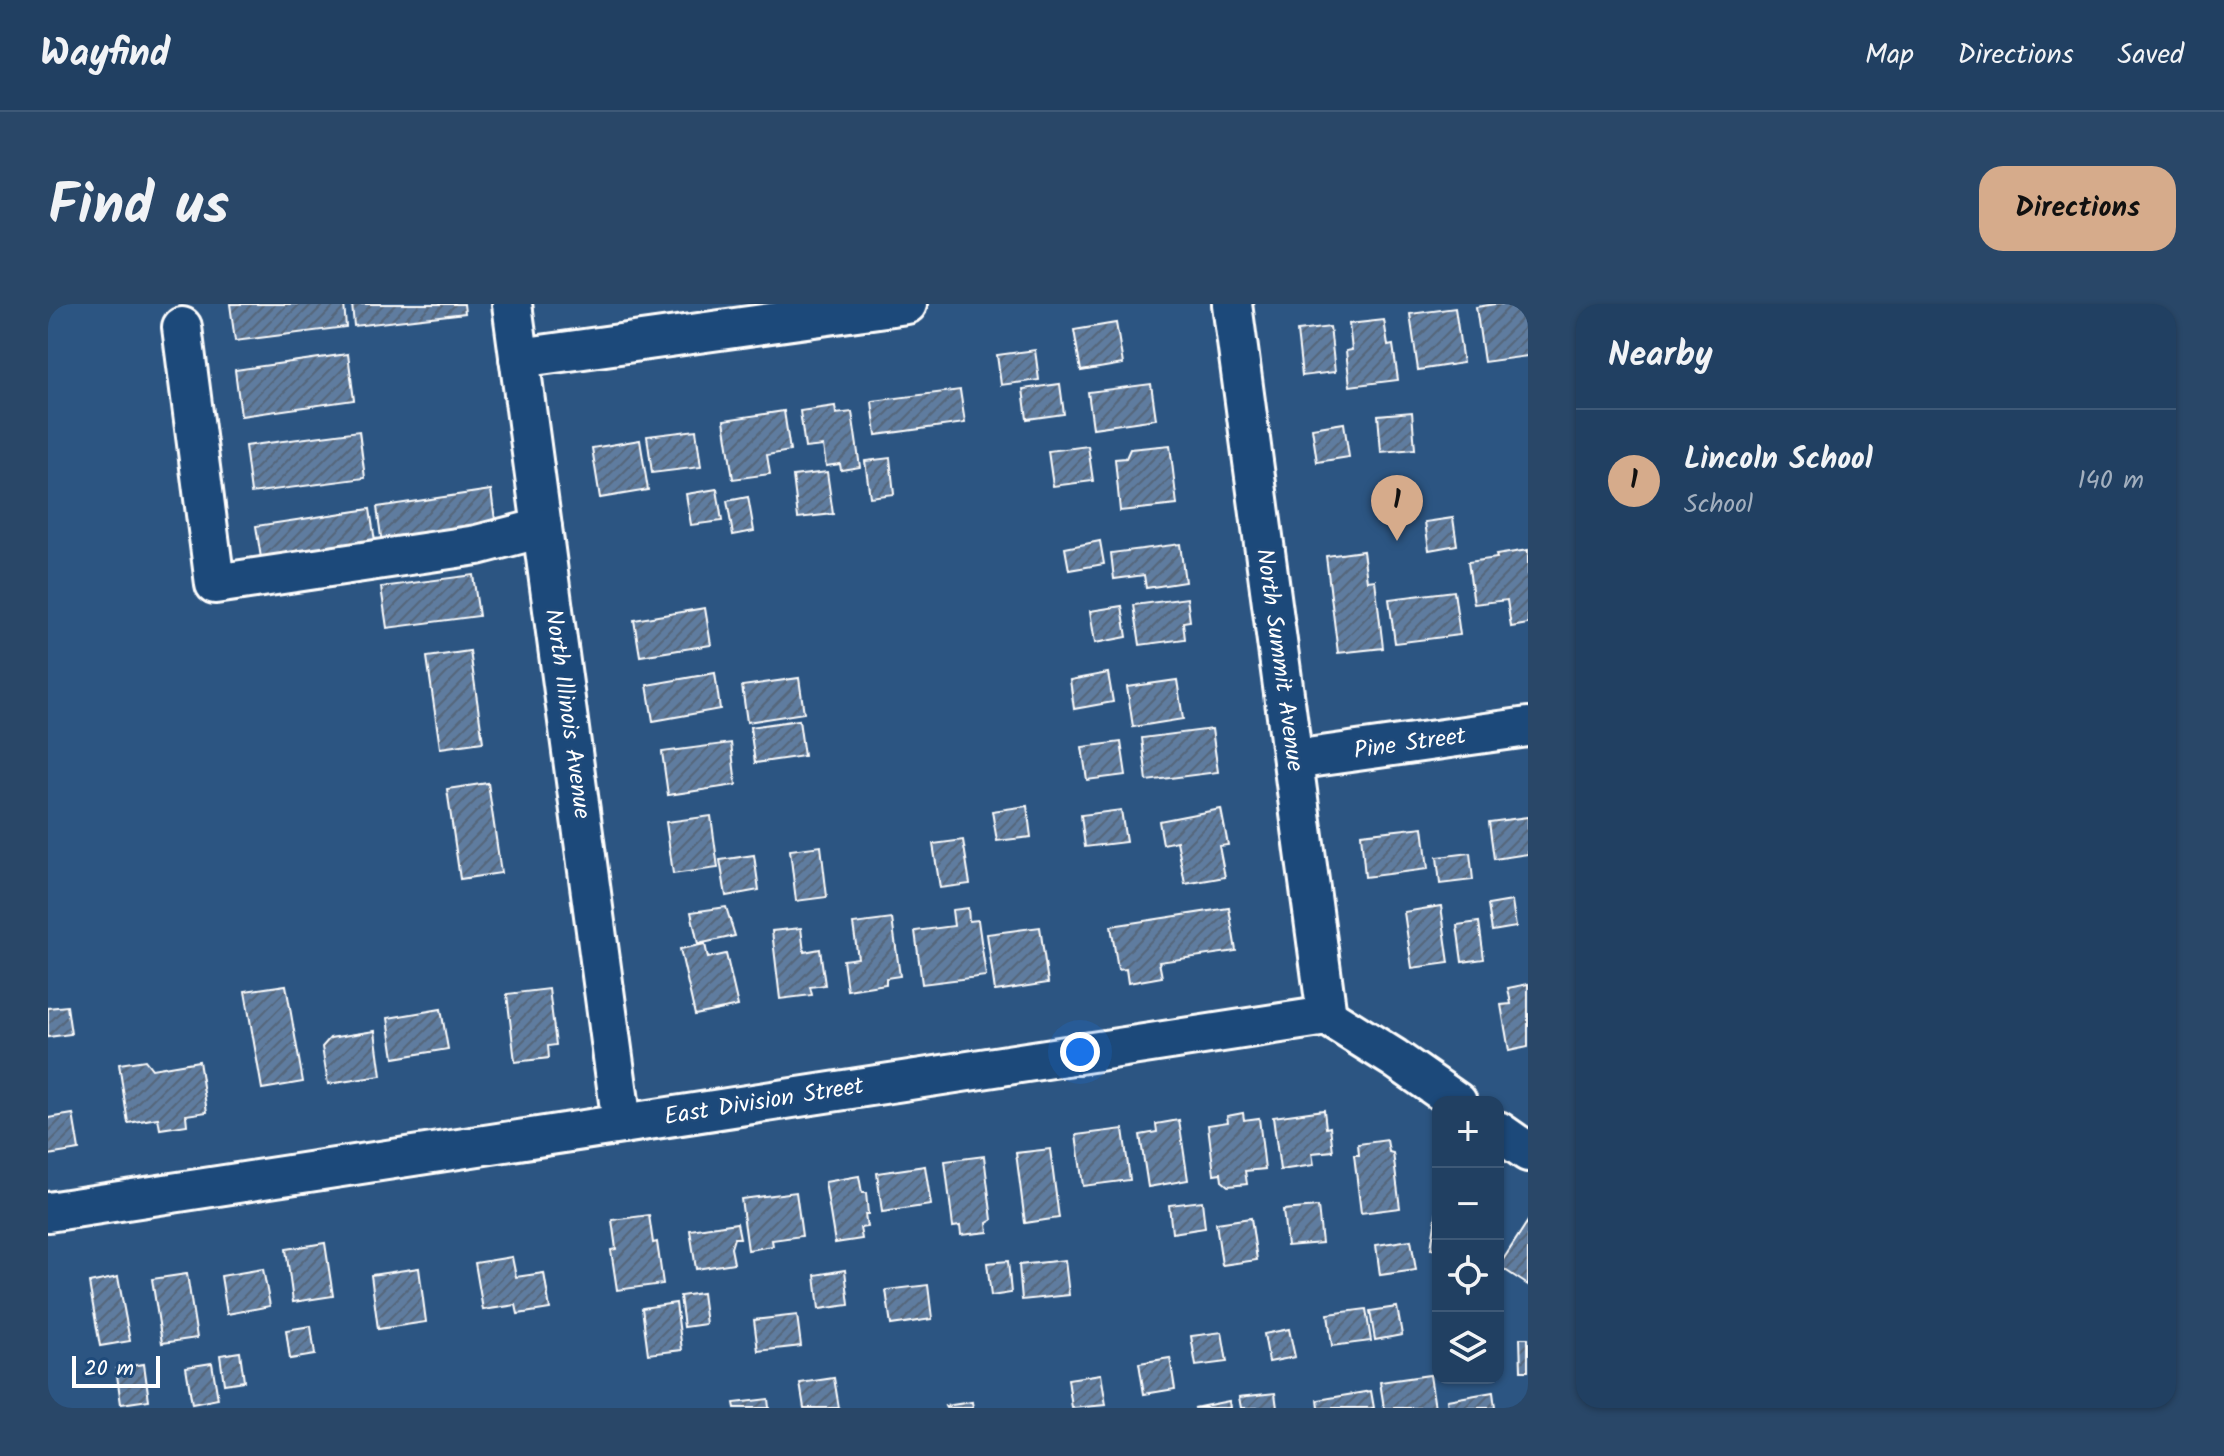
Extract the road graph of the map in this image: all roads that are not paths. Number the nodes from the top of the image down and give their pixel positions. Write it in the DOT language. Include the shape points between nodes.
graph roads {
  1 [pos="512,304"];
  2 [pos="907,304"];
  3 [pos="1232,304"];
  4 [pos="182,327"];
  5 [pos="519,358"];
  6 [pos="542,528"];
  7 [pos="1528,727"];
  8 [pos="1293,760"];
  9 [pos="1327,1016"];
  10 [pos="1448,1096"];
  11 [pos="622,1124"];
  12 [pos="1504,1135"];
  13 [pos="1528,1152"];
  14 [pos="48,1212"];
  1 -- 5 [label="street, North Illinois Avenue"];
  2 -- 5 [label="street"];
  3 -- 8 [label="street, North Summit Avenue"];
  4 -- 6 [label="street" via="215,584 477,545"];
  5 -- 6 [label="street, North Illinois Avenue"];
  6 -- 11 [label="street, North Illinois Avenue"];
  7 -- 8 [label="street, Pine Street"];
  8 -- 9 [label="street, North Summit Avenue"];
  9 -- 10 [label="street"];
  9 -- 11 [label="street, East Division Street"];
  11 -- 14 [label="street, East Division Street"];
  12 -- 13 [label="street"];
}
